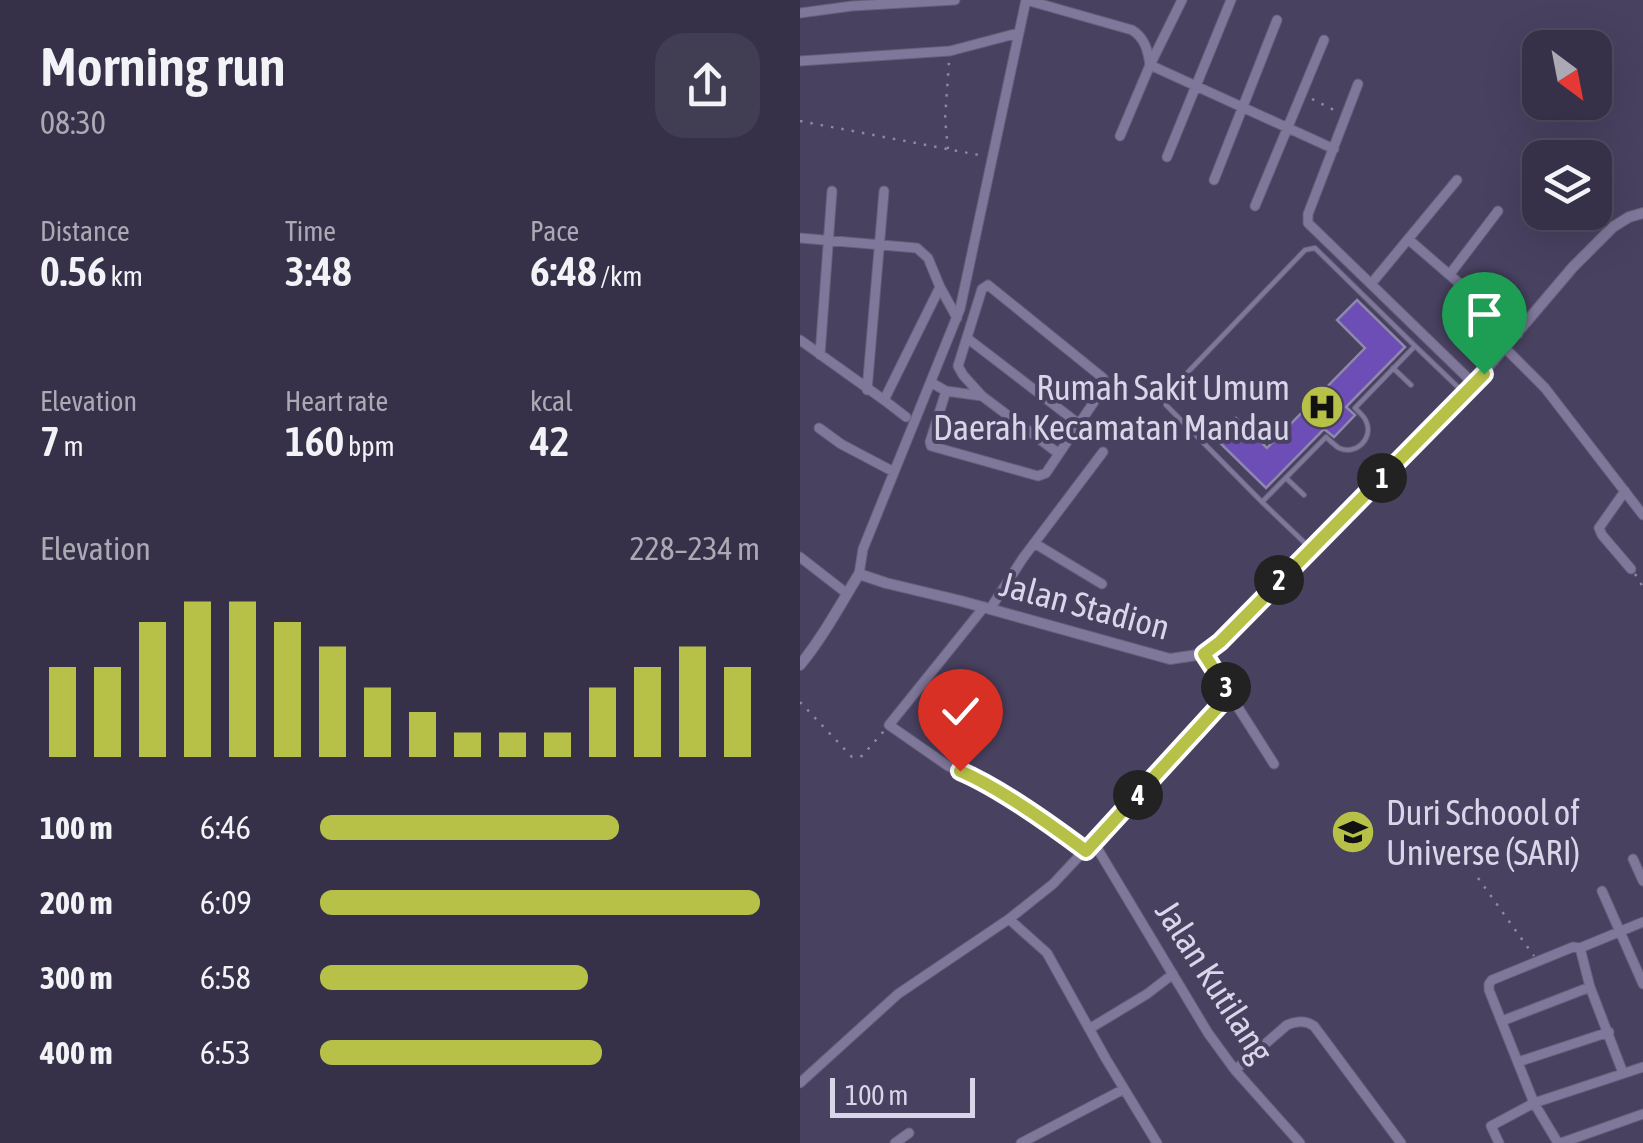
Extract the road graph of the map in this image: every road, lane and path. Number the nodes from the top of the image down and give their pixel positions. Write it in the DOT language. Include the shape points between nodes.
graph roads {
  1 [pos="955,0"];
  2 [pos="1026,0"];
  3 [pos="1182,0"];
  4 [pos="1231,0"];
  5 [pos="852,3"];
  6 [pos="800,13"];
  7 [pos="1277,20"];
  8 [pos="1018,33"];
  9 [pos="1324,40"];
  10 [pos="950,51"];
  11 [pos="800,61"];
  12 [pos="1150,65"];
  13 [pos="1358,84"];
  14 [pos="1194,87"];
  15 [pos="1302,94"];
  16 [pos="1242,108"];
  17 [pos="1345,116"];
  18 [pos="800,121"];
  19 [pos="1287,128"];
  20 [pos="1120,136"];
  21 [pos="1334,149"];
  22 [pos="948,150"];
  23 [pos="991,157"];
  24 [pos="1167,157"];
  25 [pos="1214,180"];
  26 [pos="1457,180"];
  27 [pos="884,191"];
  28 [pos="832,192"];
  29 [pos="1255,206"];
  30 [pos="1498,211"];
  31 [pos="1643,214"];
  32 [pos="800,238"];
  33 [pos="1408,238"];
  34 [pos="829,240"];
  35 [pos="881,244"];
  36 [pos="1450,274"];
  37 [pos="1371,284"];
  38 [pos="940,287"];
  39 [pos="957,318"];
  40 [pos="1518,334"];
  41 [pos="967,338"];
  42 [pos="800,340"];
  43 [pos="1414,346"];
  44 [pos="1506,349"];
  45 [pos="820,355"];
  46 [pos="1394,368"];
  47 [pos="932,383"];
  48 [pos="1474,384"];
  49 [pos="1411,386"];
  50 [pos="867,390"];
  51 [pos="946,391"];
  52 [pos="1466,394"];
  53 [pos="982,396"];
  54 [pos="884,400"];
  55 [pos="906,417"];
  56 [pos="1079,424"];
  57 [pos="818,428"];
  58 [pos="1103,452"];
  59 [pos="1058,453"];
  60 [pos="894,472"];
  61 [pos="1286,478"];
  62 [pos="1625,491"];
  63 [pos="1304,495"];
  64 [pos="1262,502"];
  65 [pos="1643,515"];
  66 [pos="1034,543"];
  67 [pos="1312,550"];
  68 [pos="800,557"];
  69 [pos="1631,569"];
  70 [pos="859,574"];
  71 [pos="1102,584"];
  72 [pos="1643,587"];
  73 [pos="845,592"];
  74 [pos="987,608"];
  75 [pos="1204,654"];
  76 [pos="800,665"];
  77 [pos="1230,694"];
  78 [pos="800,702"];
  79 [pos="889,725"];
  80 [pos="1274,764"];
  81 [pos="1090,847"];
  82 [pos="1633,858"];
  83 [pos="1478,878"];
  84 [pos="1643,881"];
  85 [pos="1602,891"];
  86 [pos="1009,918"];
  87 [pos="1643,922"];
  88 [pos="1620,932"];
  89 [pos="1580,948"];
  90 [pos="1538,961"];
  91 [pos="1172,974"];
  92 [pos="1643,984"];
  93 [pos="1590,987"];
  94 [pos="1502,1021"];
  95 [pos="1089,1029"];
  96 [pos="1609,1032"];
  97 [pos="1518,1062"];
  98 [pos="1643,1067"];
  99 [pos="1235,1070"];
  100 [pos="1623,1073"];
  101 [pos="800,1082"];
  102 [pos="1124,1089"];
  103 [pos="1534,1104"];
  104 [pos="1643,1114"];
  105 [pos="910,1133"];
  106 [pos="895,1143"];
  107 [pos="1021,1143"];
  108 [pos="1157,1143"];
  109 [pos="1300,1143"];
  110 [pos="1401,1143"];
  111 [pos="1499,1143"];
  112 [pos="1559,1143"];
  1 -- 5 [label="street"];
  2 -- 8 [label="street"];
  2 -- 12 [label="street" via="1132,30 1142,38"];
  3 -- 12 [label="street"];
  4 -- 14 [label="street"];
  5 -- 6 [label="street"];
  7 -- 16 [label="street"];
  8 -- 10 [label="street"];
  8 -- 23 [label="street"];
  9 -- 15 [label="street"];
  10 -- 11 [label="street"];
  10 -- 22 [label="path"];
  12 -- 14 [label="street"];
  12 -- 20 [label="street"];
  13 -- 17 [label="street"];
  14 -- 16 [label="street"];
  14 -- 24 [label="street"];
  15 -- 17 [label="path"];
  15 -- 19 [label="street"];
  16 -- 19 [label="street"];
  16 -- 25 [label="street"];
  17 -- 21 [label="street"];
  18 -- 22 [label="path"];
  19 -- 21 [label="street"];
  19 -- 29 [label="street"];
  21 -- 37 [label="street" via="1308,223"];
  22 -- 23 [label="path"];
  23 -- 39 [label="street"];
  26 -- 33 [label="street"];
  27 -- 35 [label="street"];
  28 -- 34 [label="street"];
  30 -- 36 [label="street"];
  31 -- 40 [label="street, Jalan Stadion" via="1613,226"];
  32 -- 34 [label="street"];
  33 -- 36 [label="street"];
  33 -- 37 [label="street"];
  34 -- 35 [label="street"];
  34 -- 45 [label="street"];
  35 -- 38 [label="street" via="921,250"];
  35 -- 50 [label="street"];
  36 -- 40 [label="street"];
  37 -- 48 [label="street"];
  38 -- 39 [label="street"];
  38 -- 54 [label="street"];
  39 -- 47 [label="street"];
  40 -- 44 [label="street, Jalan Stadion"];
  41 -- 53 [label="street" via="959,369"];
  41 -- 56 [label="street"];
  41 -- 56 [label="street" via="988,284 1106,381"];
  42 -- 45 [label="street"];
  43 -- 46 [label="lane"];
  43 -- 52 [label="lane"];
  43 -- 64 [label="lane" via="1318,251 1305,250 1165,396 1166,406"];
  44 -- 48 [label="street, Jalan Stadion"];
  44 -- 62 [label="street"];
  45 -- 50 [label="street"];
  46 -- 49 [label="lane"];
  46 -- 61 [label="lane" via="1355,408 1367,423 1364,442 1347,450 1326,438"];
  47 -- 51 [label="street"];
  47 -- 60 [label="street"];
  48 -- 52 [label="street, Jalan Stadion"];
  50 -- 54 [label="street"];
  51 -- 53 [label="street"];
  51 -- 59 [label="street" via="933,447 1038,476"];
  52 -- 67 [label="street, Jalan Stadion"];
  53 -- 59 [label="street"];
  54 -- 55 [label="street"];
  56 -- 59 [label="street"];
  57 -- 60 [label="street"];
  58 -- 66 [label="street"];
  60 -- 70 [label="street"];
  61 -- 63 [label="lane"];
  61 -- 64 [label="lane"];
  62 -- 65 [label="street"];
  62 -- 69 [label="street" via="1599,528"];
  64 -- 67 [label="lane"];
  66 -- 71 [label="street"];
  66 -- 74 [label="street"];
  67 -- 75 [label="street, Jalan Stadion"];
  68 -- 73 [label="street"];
  69 -- 72 [label="path"];
  70 -- 73 [label="street"];
  70 -- 74 [label="street, Jalan Stadion"];
  73 -- 76 [label="street"];
  74 -- 75 [label="street, Jalan Stadion" via="1170,659"];
  74 -- 79 [label="street"];
  75 -- 77 [label="street"];
  77 -- 80 [label="street"];
  77 -- 81 [label="street"];
  78 -- 79 [label="path" via="855,758"];
  79 -- 81 [label="street"];
  81 -- 86 [label="street"];
  81 -- 91 [label="street, Jalan Kutilang"];
  82 -- 84 [label="street"];
  83 -- 90 [label="path"];
  85 -- 88 [label="street"];
  86 -- 95 [label="street" via="1046,954"];
  86 -- 101 [label="street" via="898,994"];
  87 -- 88 [label="street"];
  88 -- 89 [label="street"];
  88 -- 92 [label="street"];
  89 -- 90 [label="street"];
  89 -- 93 [label="street"];
  90 -- 94 [label="street" via="1490,982"];
  91 -- 95 [label="street"];
  91 -- 99 [label="street, Jalan Kutilang"];
  93 -- 94 [label="street"];
  93 -- 96 [label="street"];
  94 -- 97 [label="street"];
  95 -- 102 [label="street"];
  96 -- 97 [label="street"];
  96 -- 100 [label="street"];
  97 -- 103 [label="street"];
  98 -- 100 [label="street"];
  99 -- 109 [label="street, Jalan Kutilang"];
  99 -- 110 [label="street" via="1286,1024 1308,1022"];
  100 -- 103 [label="street"];
  102 -- 107 [label="street"];
  102 -- 108 [label="street"];
  103 -- 111 [label="street" via="1491,1126"];
  103 -- 112 [label="street"];
  104 -- 112 [label="street"];
  105 -- 106 [label="street"];
}
